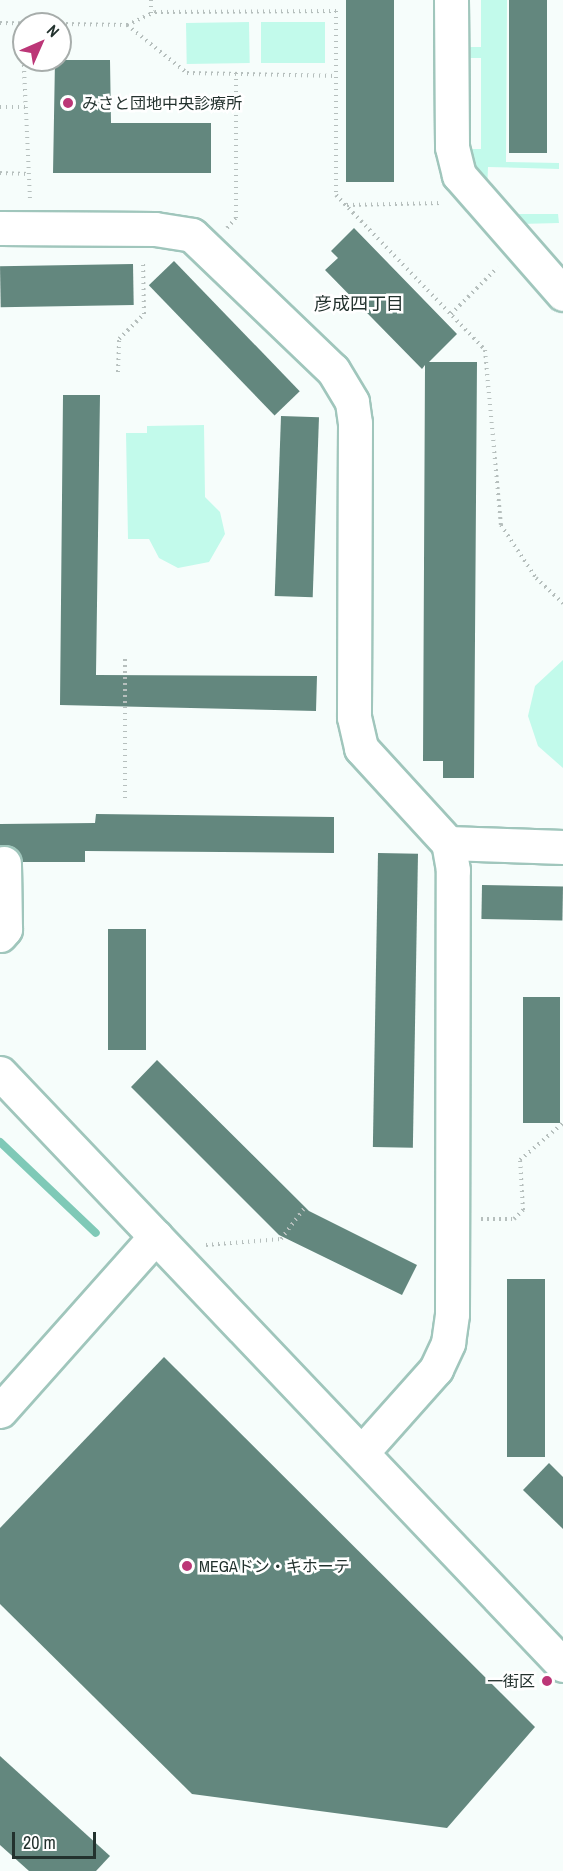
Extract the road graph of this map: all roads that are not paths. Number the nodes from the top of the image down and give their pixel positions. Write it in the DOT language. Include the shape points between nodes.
graph roads {
  1 [pos="451,0"];
  2 [pos="16,228"];
  3 [pos="563,294"];
  4 [pos="448,843"];
  5 [pos="563,847"];
  6 [pos="4,863"];
  7 [pos="0,935"];
  8 [pos="0,1073"];
  9 [pos="156,1236"];
  10 [pos="0,1411"];
  11 [pos="363,1451"];
  12 [pos="563,1665"];
  1 -- 3 [label="street" via="452,147 459,175"];
  2 -- 4 [label="street" via="143,229 192,235 211,248 333,370 352,402 356,735 372,763"];
  4 -- 5 [label="street"];
  4 -- 11 [label="street" via="453,870 452,1314 448,1343 436,1369"];
  6 -- 7 [label="street" via="5,929"];
  8 -- 9 [label="street"];
  9 -- 10 [label="street"];
  9 -- 11 [label="street"];
  11 -- 12 [label="street"];
}
